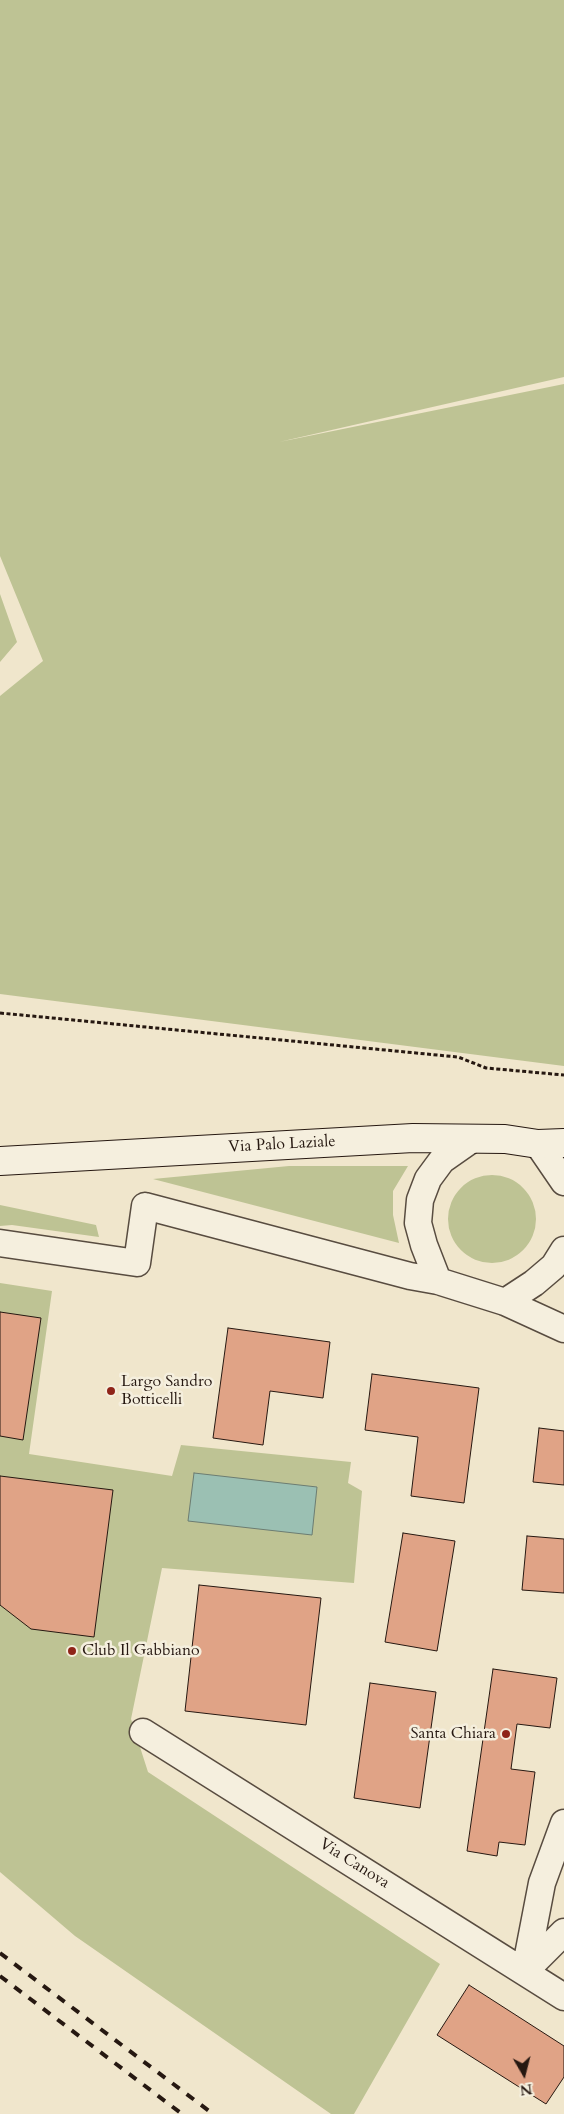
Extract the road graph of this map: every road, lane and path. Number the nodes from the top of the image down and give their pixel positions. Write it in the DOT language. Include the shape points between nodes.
graph roads {
  1 [pos="0,1012"];
  2 [pos="564,1075"];
  3 [pos="413,1138"];
  4 [pos="472,1139"];
  5 [pos="551,1143"];
  6 [pos="0,1161"];
  7 [pos="428,1179"];
  8 [pos="564,1182"];
  9 [pos="0,1243"];
  10 [pos="564,1250"];
  11 [pos="438,1281"];
  12 [pos="505,1302"];
  13 [pos="564,1329"];
  14 [pos="143,1732"];
  15 [pos="564,1823"];
  16 [pos="564,1932"];
  17 [pos="525,1971"];
  18 [pos="564,1997"];
  1 -- 2 [label="path" via="458,1057 486,1068"];
  3 -- 4 [label="street, Via Palo Laziale"];
  3 -- 6 [label="street, Via Palo Laziale"];
  3 -- 7 [label="street" via="428,1157"];
  4 -- 5 [label="street, Via Palo Laziale"];
  4 -- 7 [label="street" via="442,1160"];
  5 -- 8 [label="street"];
  7 -- 11 [label="street" via="420,1200 418,1223"];
  9 -- 11 [label="street" via="137,1263 145,1206"];
  10 -- 12 [label="street" via="554,1266 534,1284"];
  11 -- 12 [label="street"];
  12 -- 13 [label="street"];
  14 -- 17 [label="street, Via Canova"];
  15 -- 17 [label="street" via="542,1883"];
  16 -- 17 [label="street"];
  17 -- 18 [label="street, Via Canova"];
}
